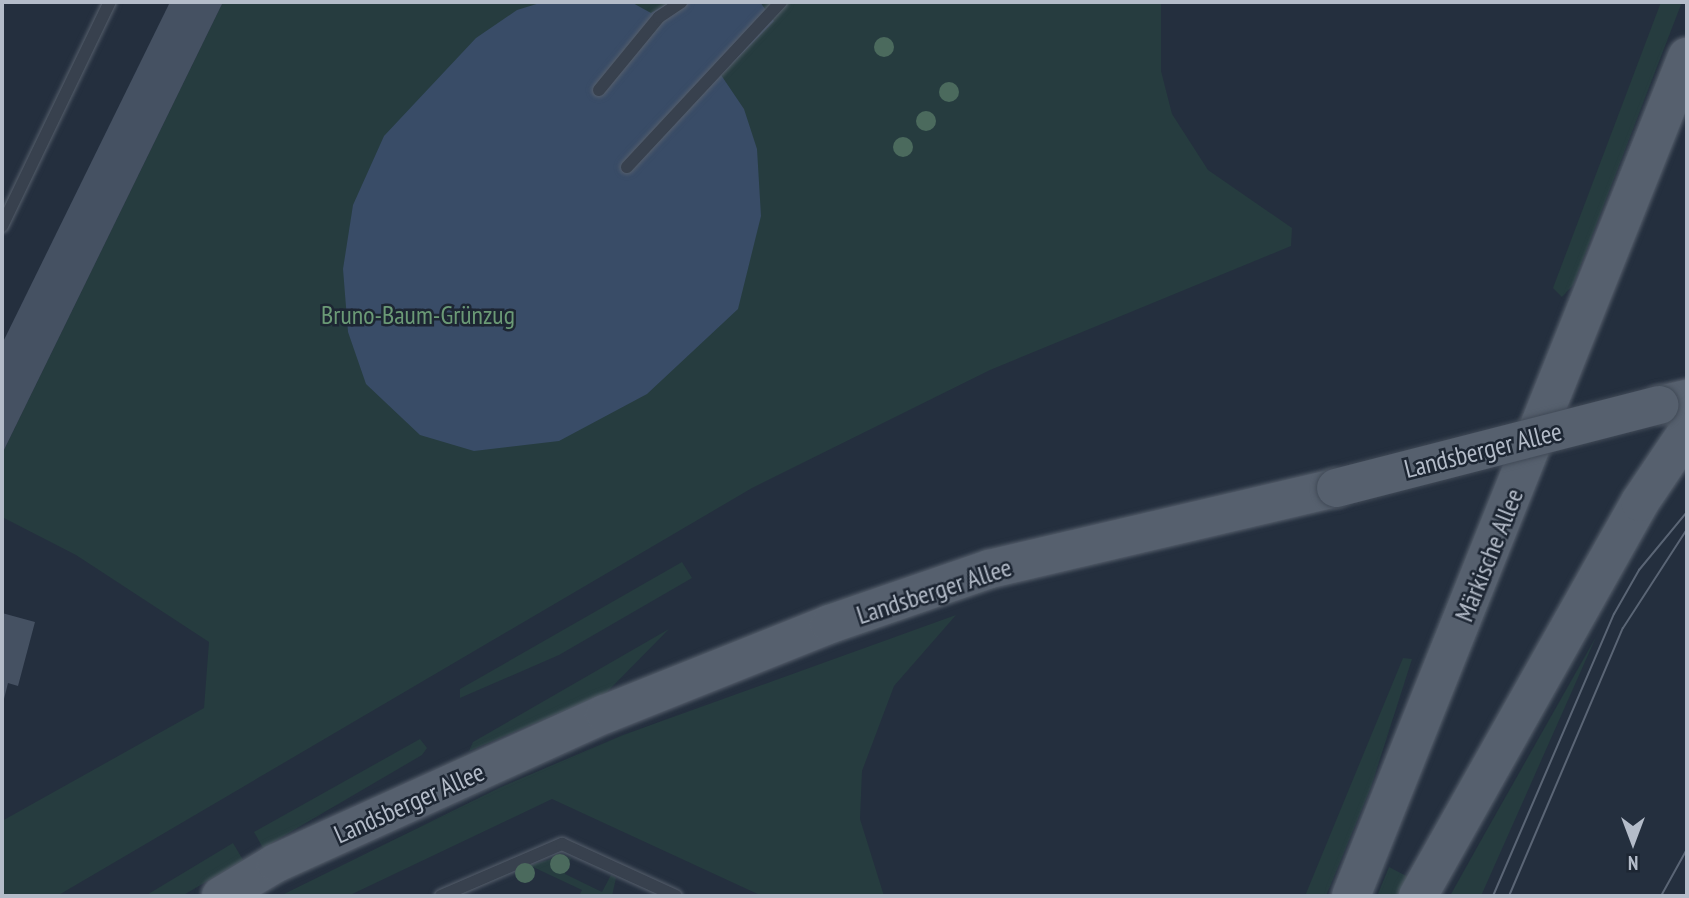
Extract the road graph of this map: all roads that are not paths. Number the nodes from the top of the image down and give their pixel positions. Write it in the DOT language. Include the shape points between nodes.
graph roads {
  1 [pos="110,2"];
  2 [pos="681,2"];
  3 [pos="774,3"];
  4 [pos="1687,57"];
  5 [pos="599,90"];
  6 [pos="627,167"];
  7 [pos="2,226"];
  8 [pos="1674,402"];
  9 [pos="1687,432"];
  10 [pos="248,880"];
  11 [pos="440,896"];
  12 [pos="676,896"];
  13 [pos="1351,896"];
  14 [pos="1418,896"];
  1 -- 7 [label="lane"];
  2 -- 5 [label="lane" via="659,17"];
  3 -- 6 [label="lane"];
  4 -- 13 [label="main road, Märkische Allee"];
  8 -- 10 [label="main road, Landsberger Allee, bridge" via="990,569 830,624 606,714"];
  9 -- 14 [label="main road" via="1640,502"];
  11 -- 12 [label="lane" via="562,844"];
}
